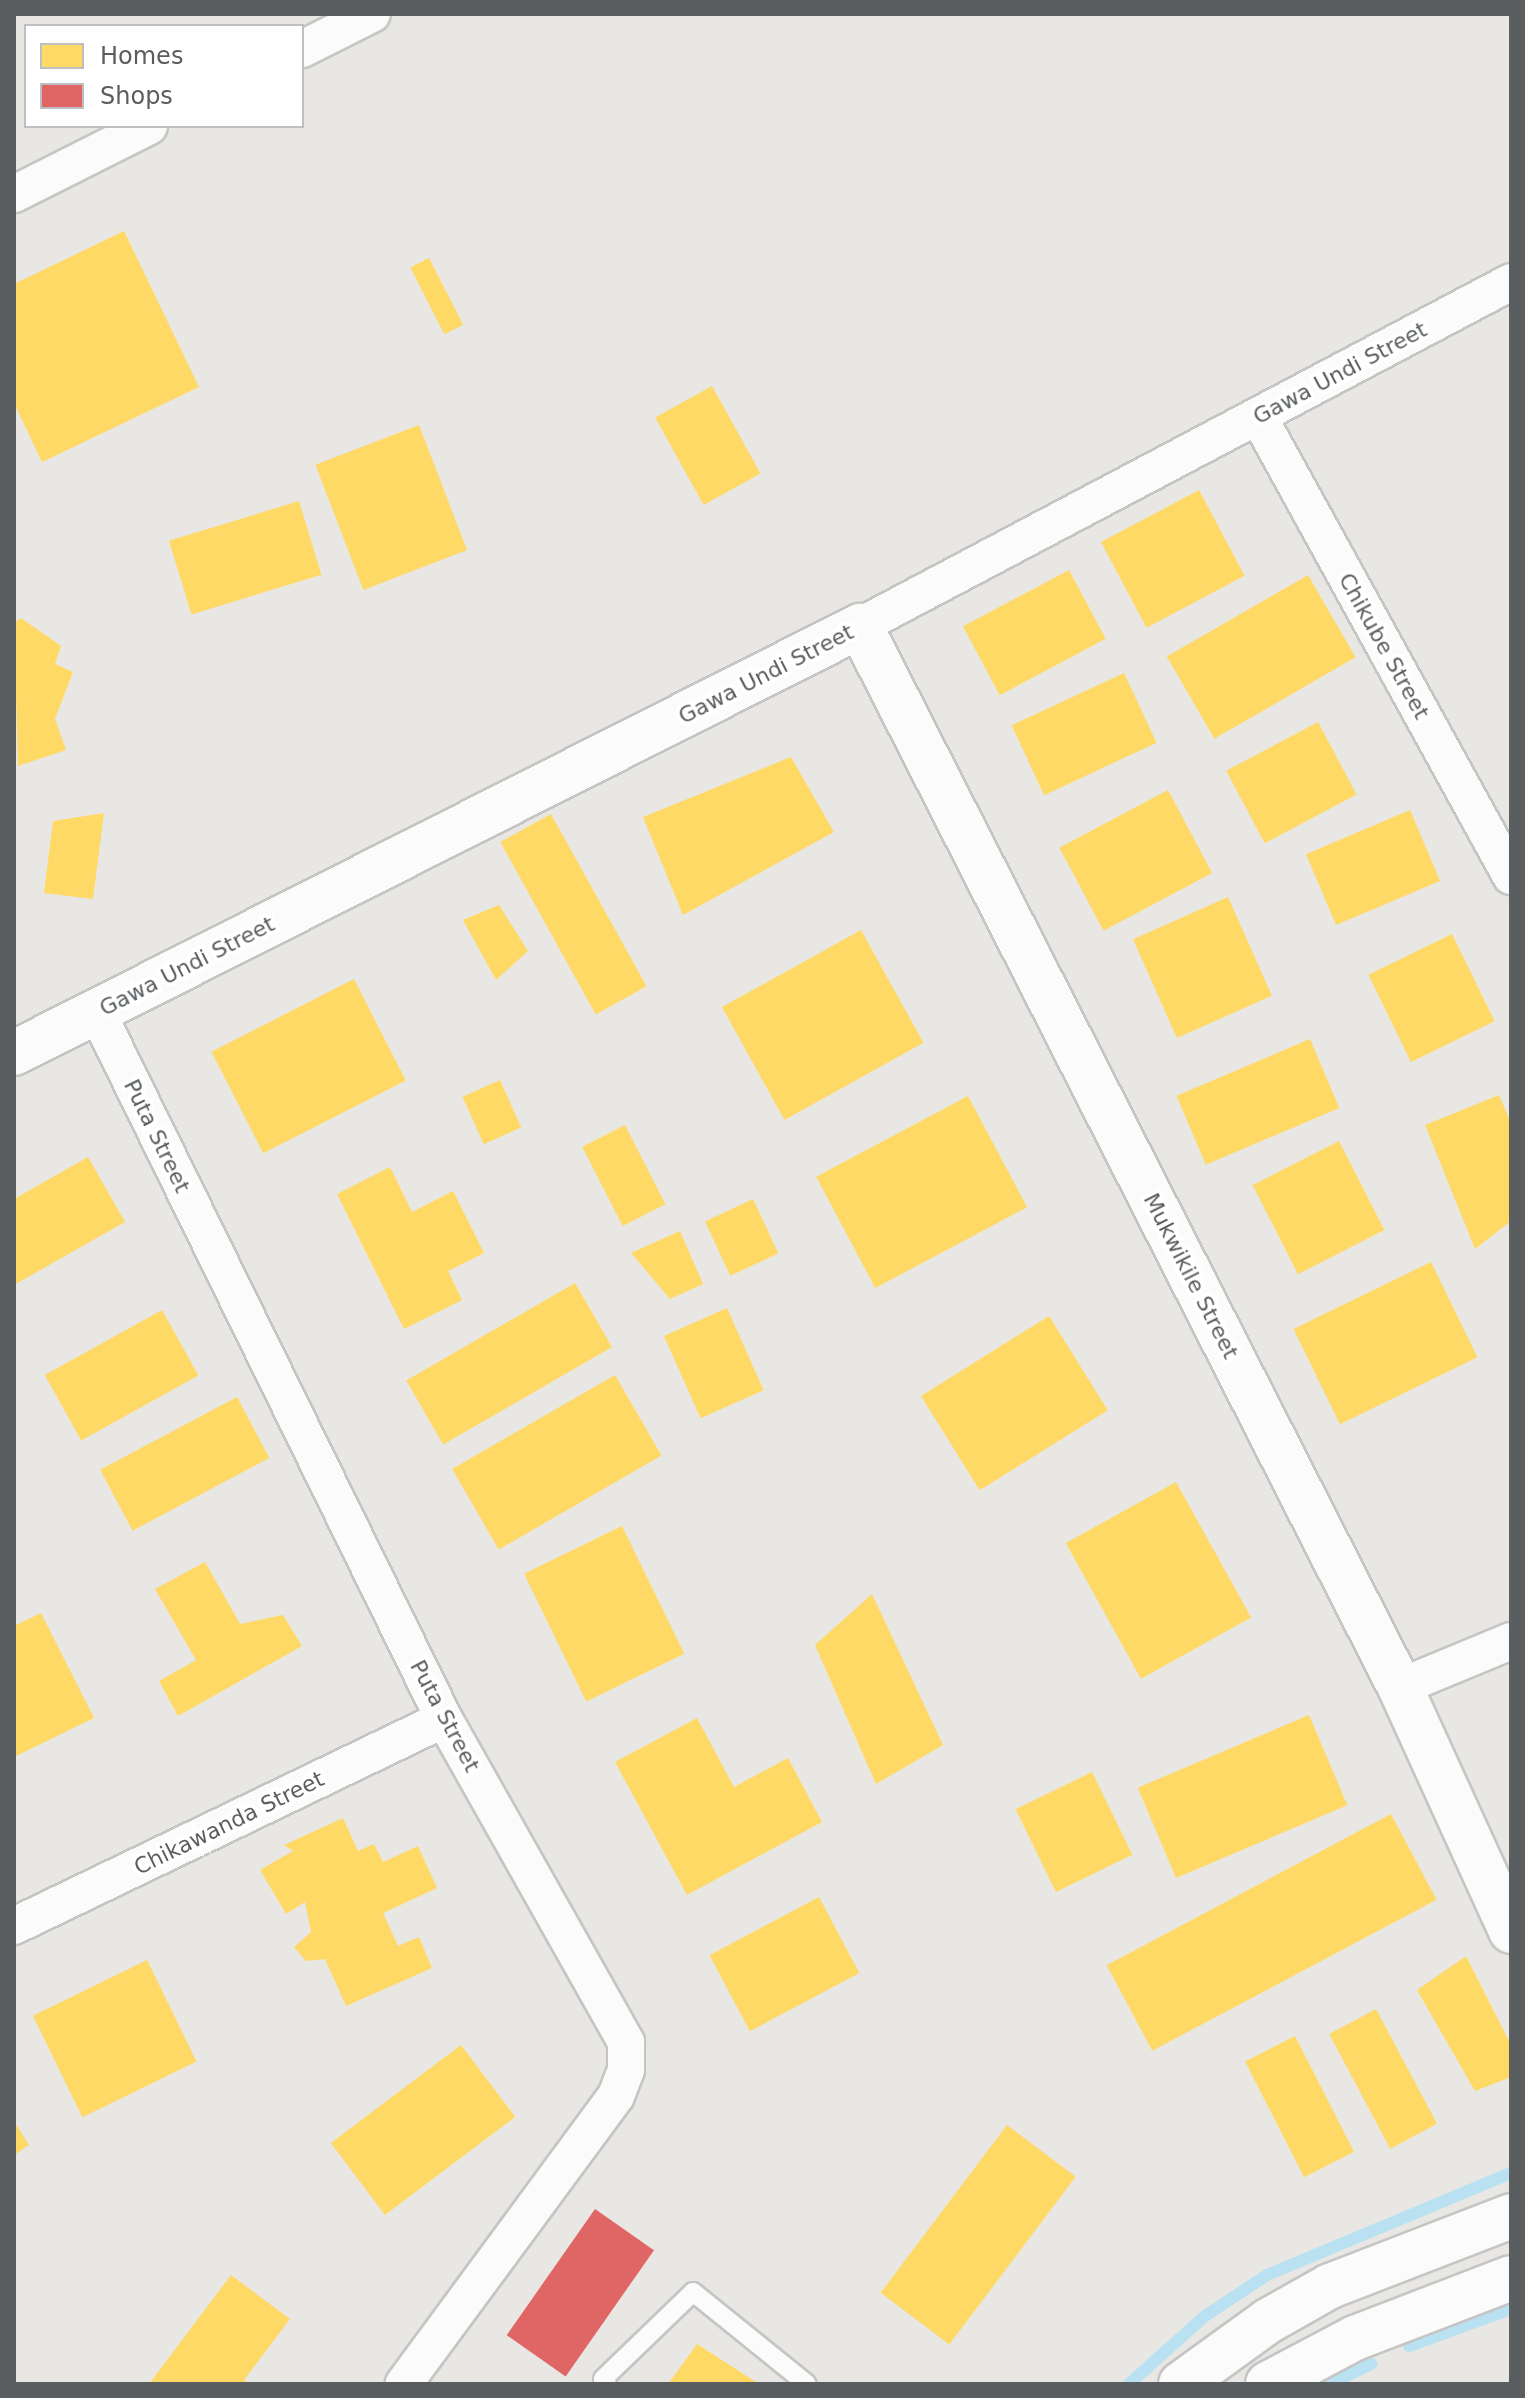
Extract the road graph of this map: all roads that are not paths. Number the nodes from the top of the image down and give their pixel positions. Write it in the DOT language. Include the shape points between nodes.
graph roads {
  1 [pos="372,14"];
  2 [pos="304,48"];
  3 [pos="145,128"];
  4 [pos="14,194"];
  5 [pos="1511,282"];
  6 [pos="1258,416"];
  7 [pos="860,626"];
  8 [pos="1511,876"];
  9 [pos="97,1012"];
  10 [pos="14,1053"];
  11 [pos="1511,1641"];
  12 [pos="1400,1687"];
  13 [pos="444,1719"];
  14 [pos="14,1926"];
  15 [pos="1511,1931"];
  16 [pos="1511,2216"];
  17 [pos="1511,2278"];
  18 [pos="404,2384"];
  19 [pos="607,2384"];
  20 [pos="807,2384"];
  21 [pos="1181,2384"];
  22 [pos="1268,2384"];
  1 -- 2 [label="street"];
  3 -- 4 [label="street"];
  5 -- 6 [label="street, Gawa Undi Street"];
  6 -- 7 [label="street, Gawa Undi Street"];
  6 -- 8 [label="street, Chikube Street"];
  7 -- 9 [label="street, Gawa Undi Street"];
  7 -- 12 [label="street, Mukwikile Street"];
  9 -- 10 [label="street, Gawa Undi Street"];
  9 -- 13 [label="street, Puta Street"];
  11 -- 12 [label="street"];
  12 -- 15 [label="street, Mukwikile Street"];
  13 -- 14 [label="street, Chikawanda Street"];
  13 -- 18 [label="street, Puta Street" via="626,2042 626,2070 590,2135"];
  16 -- 21 [label="street" via="1330,2286 1268,2321"];
  17 -- 22 [label="street" via="1355,2338"];
  19 -- 20 [label="lane" via="603,2379 693,2292"];
}
